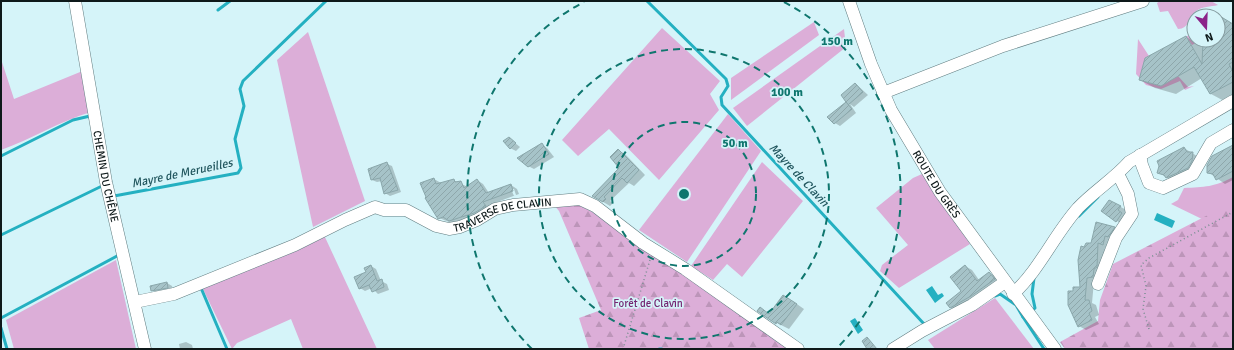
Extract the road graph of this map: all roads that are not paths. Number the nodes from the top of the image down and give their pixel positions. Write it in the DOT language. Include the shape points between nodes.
graph roads {
  1 [pos="75,1"];
  2 [pos="849,1"];
  3 [pos="1143,1"];
  4 [pos="884,93"];
  5 [pos="1233,101"];
  6 [pos="1233,130"];
  7 [pos="1140,155"];
  8 [pos="1118,174"];
  9 [pos="1005,282"];
  10 [pos="1098,284"];
  11 [pos="1013,294"];
  12 [pos="135,302"];
  13 [pos="145,349"];
  14 [pos="798,349"];
  15 [pos="893,349"];
  16 [pos="1055,349"];
  1 -- 12 [label="street, CHEMIN DU CHÊNE" via="106,182"];
  2 -- 4 [label="street, ROUTE DU GRÈS"];
  3 -- 4 [label="street" via="1003,46"];
  4 -- 9 [label="street, ROUTE DU GRÈS" via="891,110 940,192"];
  5 -- 7 [label="street"];
  6 -- 7 [label="street" via="1211,143 1194,174 1163,188 1150,184"];
  7 -- 8 [label="street"];
  8 -- 10 [label="street" via="1128,194 1132,214 1116,238"];
  8 -- 11 [label="street" via="1079,207 1057,234 1030,276"];
  9 -- 11 [label="street, ROUTE DU GRÈS"];
  9 -- 15 [label="street" via="972,305"];
  11 -- 16 [label="street, ROUTE DU GRÈS"];
  12 -- 13 [label="street, CHEMIN DU CHÊNE"];
  12 -- 14 [label="street, TRAVERSE DE CLAVIN" via="174,294 295,245 374,207 384,210 406,210 436,226 449,229 460,227 495,209 513,204 580,199 595,206 643,243 685,269"];
}
